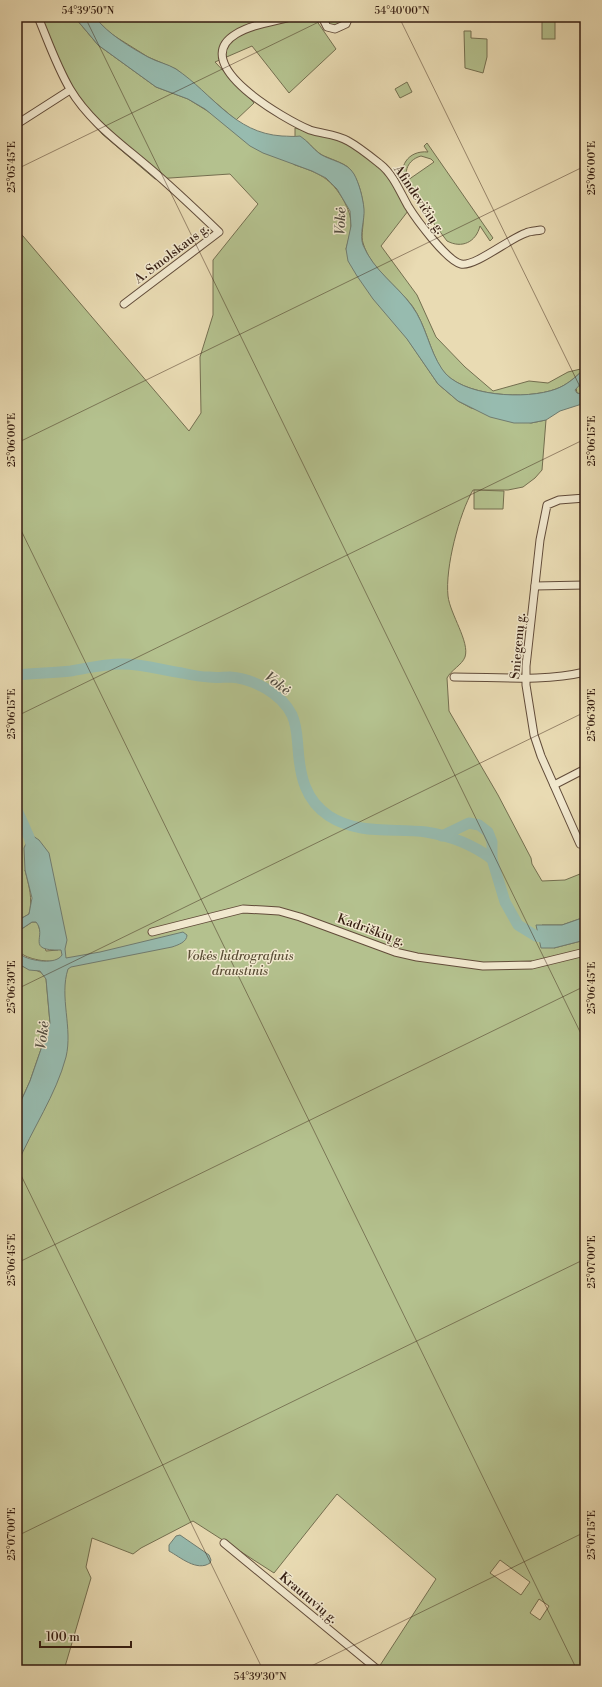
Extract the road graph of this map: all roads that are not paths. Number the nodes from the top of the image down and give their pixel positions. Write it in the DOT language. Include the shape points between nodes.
graph roads {
  1 [pos="38,17"];
  2 [pos="291,17"];
  3 [pos="322,17"];
  4 [pos="349,17"];
  5 [pos="70,90"];
  6 [pos="17,124"];
  7 [pos="541,230"];
  8 [pos="124,304"];
  9 [pos="585,498"];
  10 [pos="585,585"];
  11 [pos="535,586"];
  12 [pos="585,672"];
  13 [pos="454,677"];
  14 [pos="525,678"];
  15 [pos="585,769"];
  16 [pos="554,785"];
  17 [pos="580,844"];
  18 [pos="152,932"];
  19 [pos="585,952"];
  20 [pos="224,1543"];
  21 [pos="378,1670"];
  1 -- 5 [label="street"];
  2 -- 7 [label="street, Afindevičių g." via="235,34 224,48 224,67 254,97 310,130 348,141 380,163 389,173 409,208 436,243 457,262 467,264 478,260 526,233"];
  3 -- 4 [label="street" via="327,27 335,29 346,24"];
  5 -- 6 [label="street"];
  5 -- 8 [label="street, A. Smolskaus g." via="102,128 219,232"];
  9 -- 11 [label="street, Sniegenų g." via="558,500 547,505"];
  10 -- 11 [label="street"];
  11 -- 14 [label="street, Sniegenų g."];
  12 -- 14 [label="street"];
  13 -- 14 [label="street"];
  14 -- 16 [label="street, Sniegenų g." via="534,735"];
  15 -- 16 [label="street"];
  16 -- 17 [label="street, Sniegenų g."];
  18 -- 19 [label="street, Kadriškių g." via="243,909 279,911 395,952 483,966 532,965"];
  20 -- 21 [label="street, Krautuvių g."];
}
